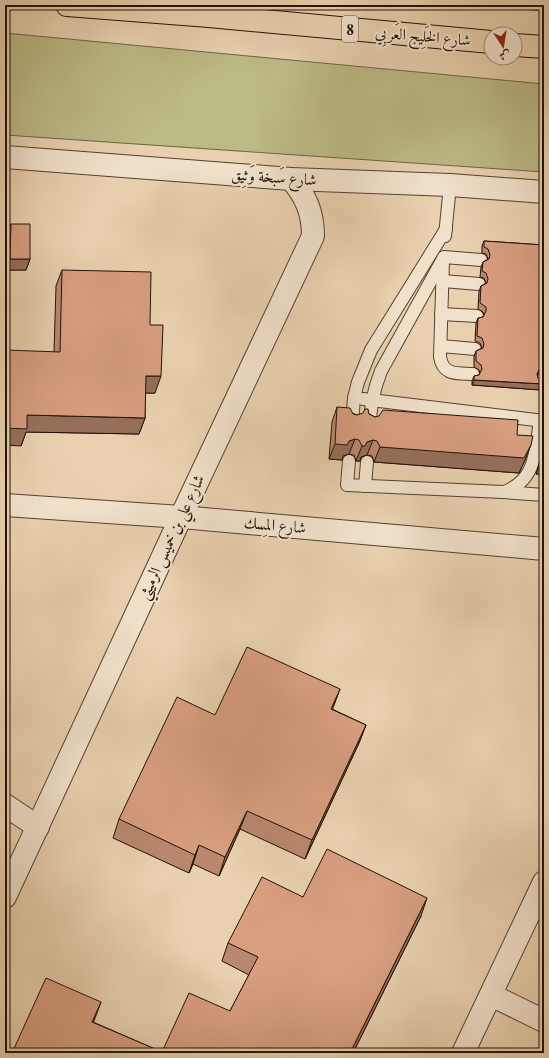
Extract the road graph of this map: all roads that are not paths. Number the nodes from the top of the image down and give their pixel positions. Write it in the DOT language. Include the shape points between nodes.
graph roads {
  1 [pos="68,5"];
  2 [pos="483,41"];
  3 [pos="523,46"];
  4 [pos="544,47"];
  5 [pos="5,157"];
  6 [pos="291,179"];
  7 [pos="450,185"];
  8 [pos="544,192"];
  9 [pos="446,229"];
  10 [pos="444,257"];
  11 [pos="481,260"];
  12 [pos="443,280"];
  13 [pos="479,284"];
  14 [pos="441,314"];
  15 [pos="477,316"];
  16 [pos="441,346"];
  17 [pos="475,349"];
  18 [pos="473,374"];
  19 [pos="354,398"];
  20 [pos="372,400"];
  21 [pos="542,421"];
  22 [pos="352,423"];
  23 [pos="370,425"];
  24 [pos="349,461"];
  25 [pos="367,462"];
  26 [pos="365,486"];
  27 [pos="503,492"];
  28 [pos="544,495"];
  29 [pos="5,506"];
  30 [pos="181,517"];
  31 [pos="544,549"];
  32 [pos="5,805"];
  33 [pos="38,827"];
  34 [pos="544,882"];
  35 [pos="5,897"];
  36 [pos="491,994"];
  37 [pos="544,1021"];
  38 [pos="463,1053"];
  1 -- 2 [label="highway, شارع الخَلِيج العَربِي / 8"];
  3 -- 4 [label="highway"];
  5 -- 6 [label="street, شارع سَبخة وَثِيق"];
  6 -- 7 [label="street, شارع سَبخة وَثِيق"];
  6 -- 30 [label="street, شارع علي بن خميس الرميثي" via="307,201 313,224 313,236"];
  7 -- 8 [label="street, شارع سَبخة وَثِيق"];
  7 -- 9 [label="lane"];
  9 -- 10 [label="lane"];
  9 -- 19 [label="lane" via="371,350"];
  10 -- 11 [label="lane"];
  10 -- 12 [label="lane"];
  10 -- 20 [label="lane" via="381,371"];
  12 -- 13 [label="lane"];
  12 -- 14 [label="lane"];
  14 -- 15 [label="lane"];
  14 -- 16 [label="lane"];
  16 -- 17 [label="lane"];
  16 -- 18 [label="lane" via="441,364 444,368 449,372"];
  19 -- 20 [label="lane"];
  19 -- 22 [label="lane"];
  20 -- 21 [label="lane"];
  20 -- 23 [label="lane"];
  21 -- 27 [label="lane" via="534,458 527,476 520,484"];
  24 -- 26 [label="lane" via="346,485"];
  25 -- 26 [label="lane"];
  26 -- 27 [label="lane"];
  27 -- 28 [label="lane"];
  29 -- 30 [label="street, شارع المِسك"];
  30 -- 31 [label="street, شارع المِسك"];
  30 -- 33 [label="street, شارع علي بن خميس الرميثي"];
  32 -- 33 [label="street"];
  33 -- 35 [label="street, شارع علي بن خميس الرميثي"];
  34 -- 36 [label="street"];
  36 -- 37 [label="street"];
  36 -- 38 [label="street"];
}
